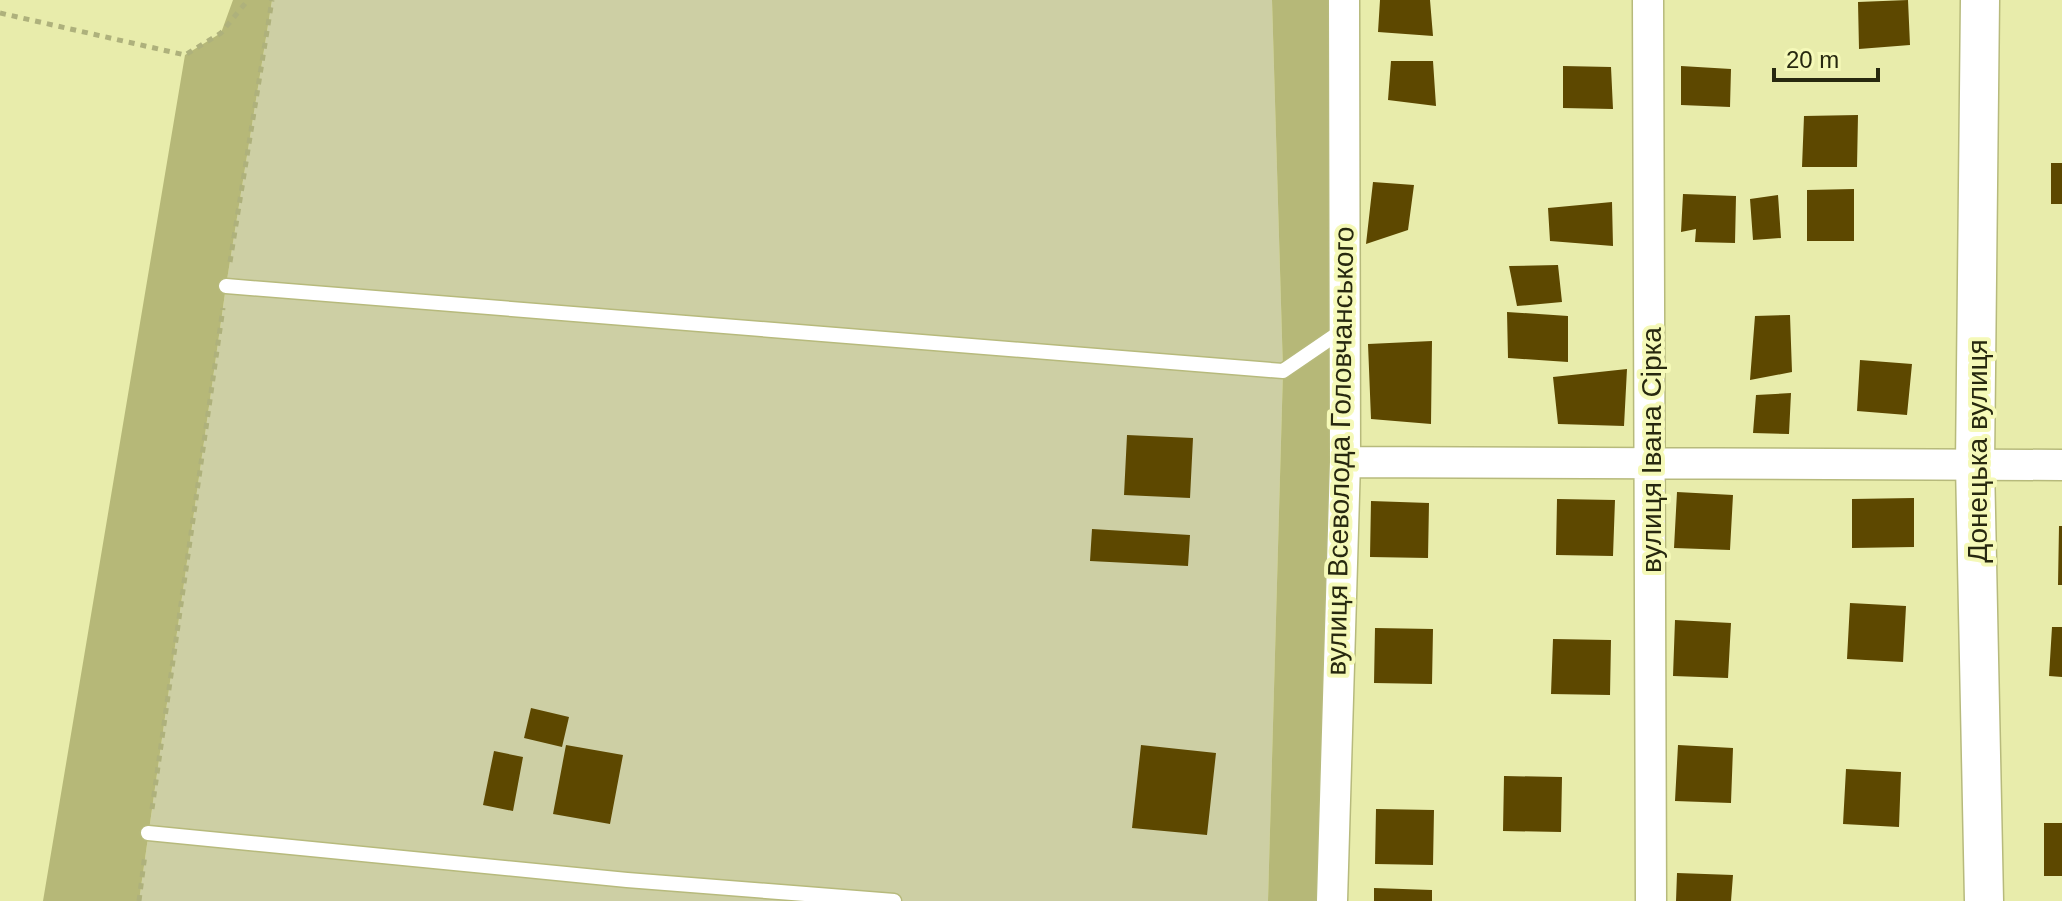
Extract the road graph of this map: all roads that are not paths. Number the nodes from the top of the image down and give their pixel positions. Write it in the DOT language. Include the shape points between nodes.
graph roads {
  1 [pos="1344,0"];
  2 [pos="1648,0"];
  3 [pos="1980,0"];
  4 [pos="226,286"];
  5 [pos="1343,330"];
  6 [pos="1345,462"];
  7 [pos="1651,463"];
  8 [pos="1975,464"];
  9 [pos="2062,465"];
  10 [pos="148,833"];
  11 [pos="894,901"];
  12 [pos="1332,901"];
  13 [pos="1651,901"];
  14 [pos="1984,901"];
  1 -- 5 [label="street, вулиця Всеволода Головчанського"];
  2 -- 7 [label="street, вулиця Івана Сірка"];
  3 -- 8 [label="street, Донецька вулиця"];
  4 -- 5 [label="lane" via="1283,371"];
  5 -- 6 [label="street, вулиця Всеволода Головчанського"];
  6 -- 7 [label="street"];
  6 -- 12 [label="street, вулиця Всеволода Головчанського"];
  7 -- 8 [label="street"];
  7 -- 13 [label="street, вулиця Івана Сірка"];
  8 -- 9 [label="street"];
  8 -- 14 [label="street, Донецька вулиця"];
  10 -- 11 [label="lane"];
}
